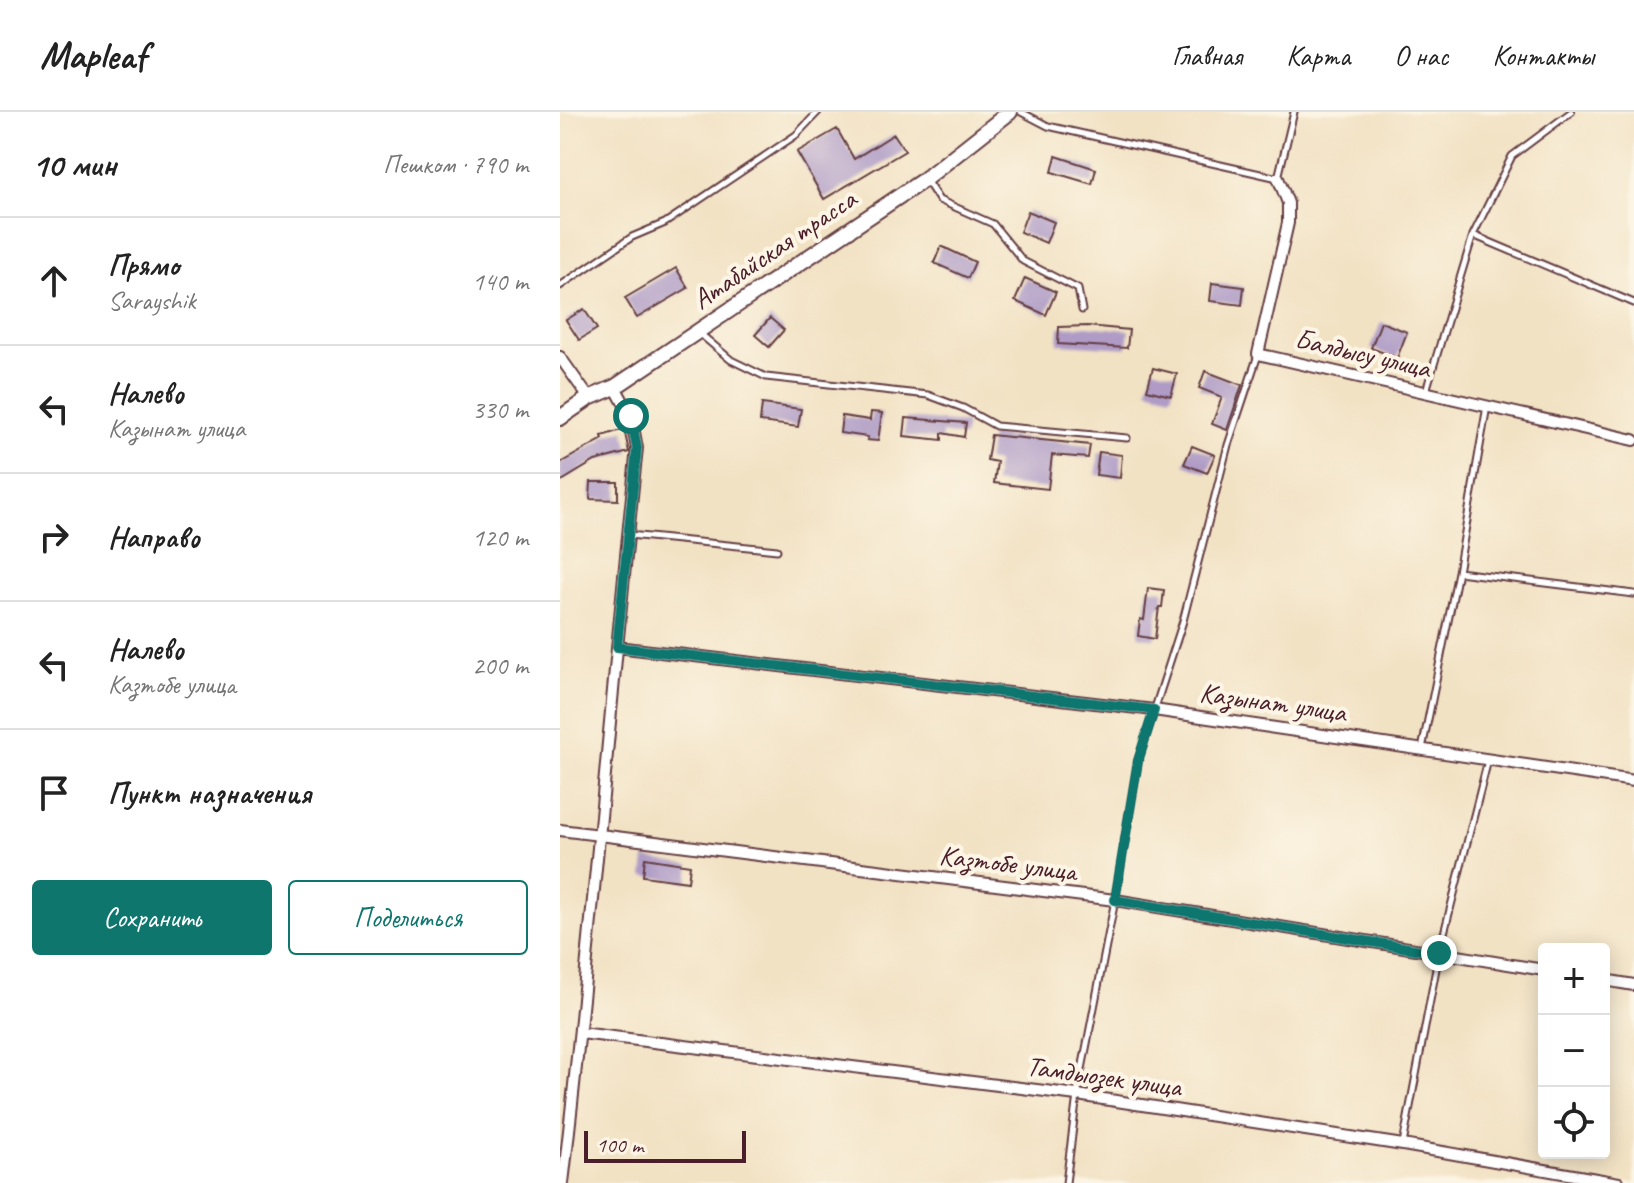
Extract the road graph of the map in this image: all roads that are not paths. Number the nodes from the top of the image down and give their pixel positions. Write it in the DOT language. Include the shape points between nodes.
graph roads {
  1 [pos="818,112"];
  2 [pos="1010,112"];
  3 [pos="1021,112"];
  4 [pos="1294,112"];
  5 [pos="1571,112"];
  6 [pos="1278,178"];
  7 [pos="925,179"];
  8 [pos="1473,235"];
  9 [pos="560,286"];
  10 [pos="1634,303"];
  11 [pos="1082,310"];
  12 [pos="697,332"];
  13 [pos="1258,354"];
  14 [pos="560,357"];
  15 [pos="615,387"];
  16 [pos="1426,391"];
  17 [pos="589,398"];
  18 [pos="1487,406"];
  19 [pos="560,418"];
  20 [pos="1127,438"];
  21 [pos="1634,440"];
  22 [pos="628,535"];
  23 [pos="777,550"];
  24 [pos="1458,572"];
  25 [pos="1634,594"];
  26 [pos="617,647"];
  27 [pos="1154,710"];
  28 [pos="1422,750"];
  29 [pos="1488,758"];
  30 [pos="1634,781"];
  31 [pos="560,830"];
  32 [pos="598,835"];
  33 [pos="1115,900"];
  34 [pos="1439,953"];
  35 [pos="1538,969"];
  36 [pos="1610,981"];
  37 [pos="1634,985"];
  38 [pos="581,1033"];
  39 [pos="1077,1095"];
  40 [pos="1403,1145"];
  41 [pos="563,1183"];
  42 [pos="1066,1183"];
  43 [pos="1619,1183"];
  1 -- 9 [label="lane" via="783,144"];
  2 -- 7 [label="main road, Атабайская трасса"];
  3 -- 6 [label="lane" via="1048,126"];
  4 -- 6 [label="lane"];
  5 -- 8 [label="lane" via="1512,156"];
  6 -- 13 [label="street, Балдысу улица" via="1288,203 1288,223"];
  7 -- 11 [label="lane" via="939,200 993,224 1023,261 1078,289"];
  7 -- 12 [label="main road, Атабайская трасса"];
  8 -- 10 [label="lane"];
  8 -- 16 [label="lane"];
  12 -- 15 [label="main road, Атабайская трасса"];
  12 -- 20 [label="lane" via="731,360 766,377 928,395 996,426"];
  13 -- 16 [label="street, Балдысу улица"];
  13 -- 27 [label="lane"];
  14 -- 17 [label="street"];
  15 -- 17 [label="main road, Атабайская трасса"];
  15 -- 22 [label="street" via="631,416 637,448"];
  16 -- 18 [label="street, Балдысу улица"];
  17 -- 19 [label="main road, Атабайская трасса"];
  18 -- 21 [label="street, Балдысу улица"];
  18 -- 24 [label="lane"];
  22 -- 23 [label="lane"];
  22 -- 26 [label="street"];
  24 -- 25 [label="lane"];
  24 -- 28 [label="lane"];
  26 -- 27 [label="street, Казынат улица"];
  26 -- 32 [label="street"];
  27 -- 28 [label="street, Казынат улица"];
  27 -- 33 [label="lane" via="1138,761"];
  28 -- 29 [label="street, Казынат улица"];
  29 -- 30 [label="street, Казынат улица"];
  29 -- 34 [label="lane"];
  31 -- 32 [label="street, Казтобе улица"];
  32 -- 33 [label="street, Казтобе улица"];
  32 -- 38 [label="street"];
  33 -- 34 [label="street, Казтобе улица"];
  33 -- 39 [label="lane"];
  34 -- 35 [label="street, Казтобе улица"];
  34 -- 40 [label="lane"];
  36 -- 37 [label="street"];
  38 -- 39 [label="street, Тамдыозек улица"];
  38 -- 41 [label="street"];
  39 -- 40 [label="street, Тамдыозек улица"];
  39 -- 42 [label="lane"];
  40 -- 43 [label="street, Тамдыозек улица"];
}
